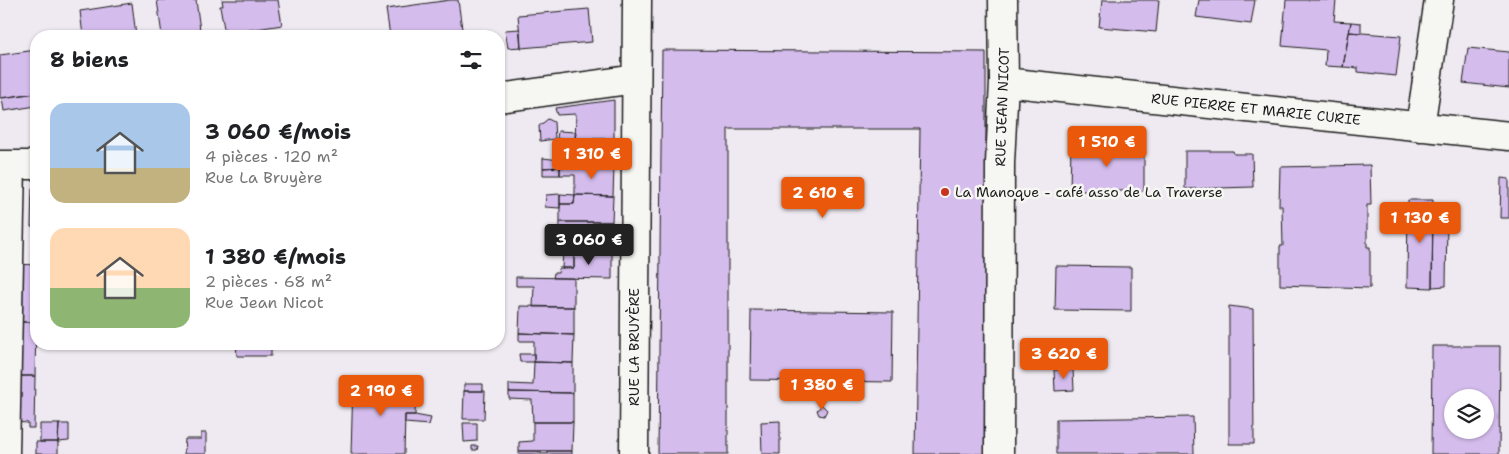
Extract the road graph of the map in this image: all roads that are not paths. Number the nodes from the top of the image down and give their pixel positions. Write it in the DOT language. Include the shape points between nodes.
graph roads {
  1 [pos="637,0"];
  2 [pos="1003,0"];
  3 [pos="1439,0"];
  4 [pos="636,79"];
  5 [pos="1004,82"];
  6 [pos="505,97"];
  7 [pos="1420,127"];
  8 [pos="1509,136"];
  9 [pos="16,165"];
  10 [pos="5,454"];
  11 [pos="634,454"];
  12 [pos="999,454"];
  1 -- 4 [label="street, RUE LA BRUYÈRE"];
  2 -- 5 [label="street, RUE JEAN NICOT"];
  3 -- 7 [label="street"];
  4 -- 6 [label="street"];
  4 -- 11 [label="street, RUE LA BRUYÈRE"];
  5 -- 7 [label="street, RUE PIERRE ET MARIE CURIE"];
  5 -- 12 [label="street, RUE JEAN NICOT" via="1000,163"];
  7 -- 8 [label="street, RUE PIERRE ET MARIE CURIE"];
  9 -- 10 [label="street"];
}
